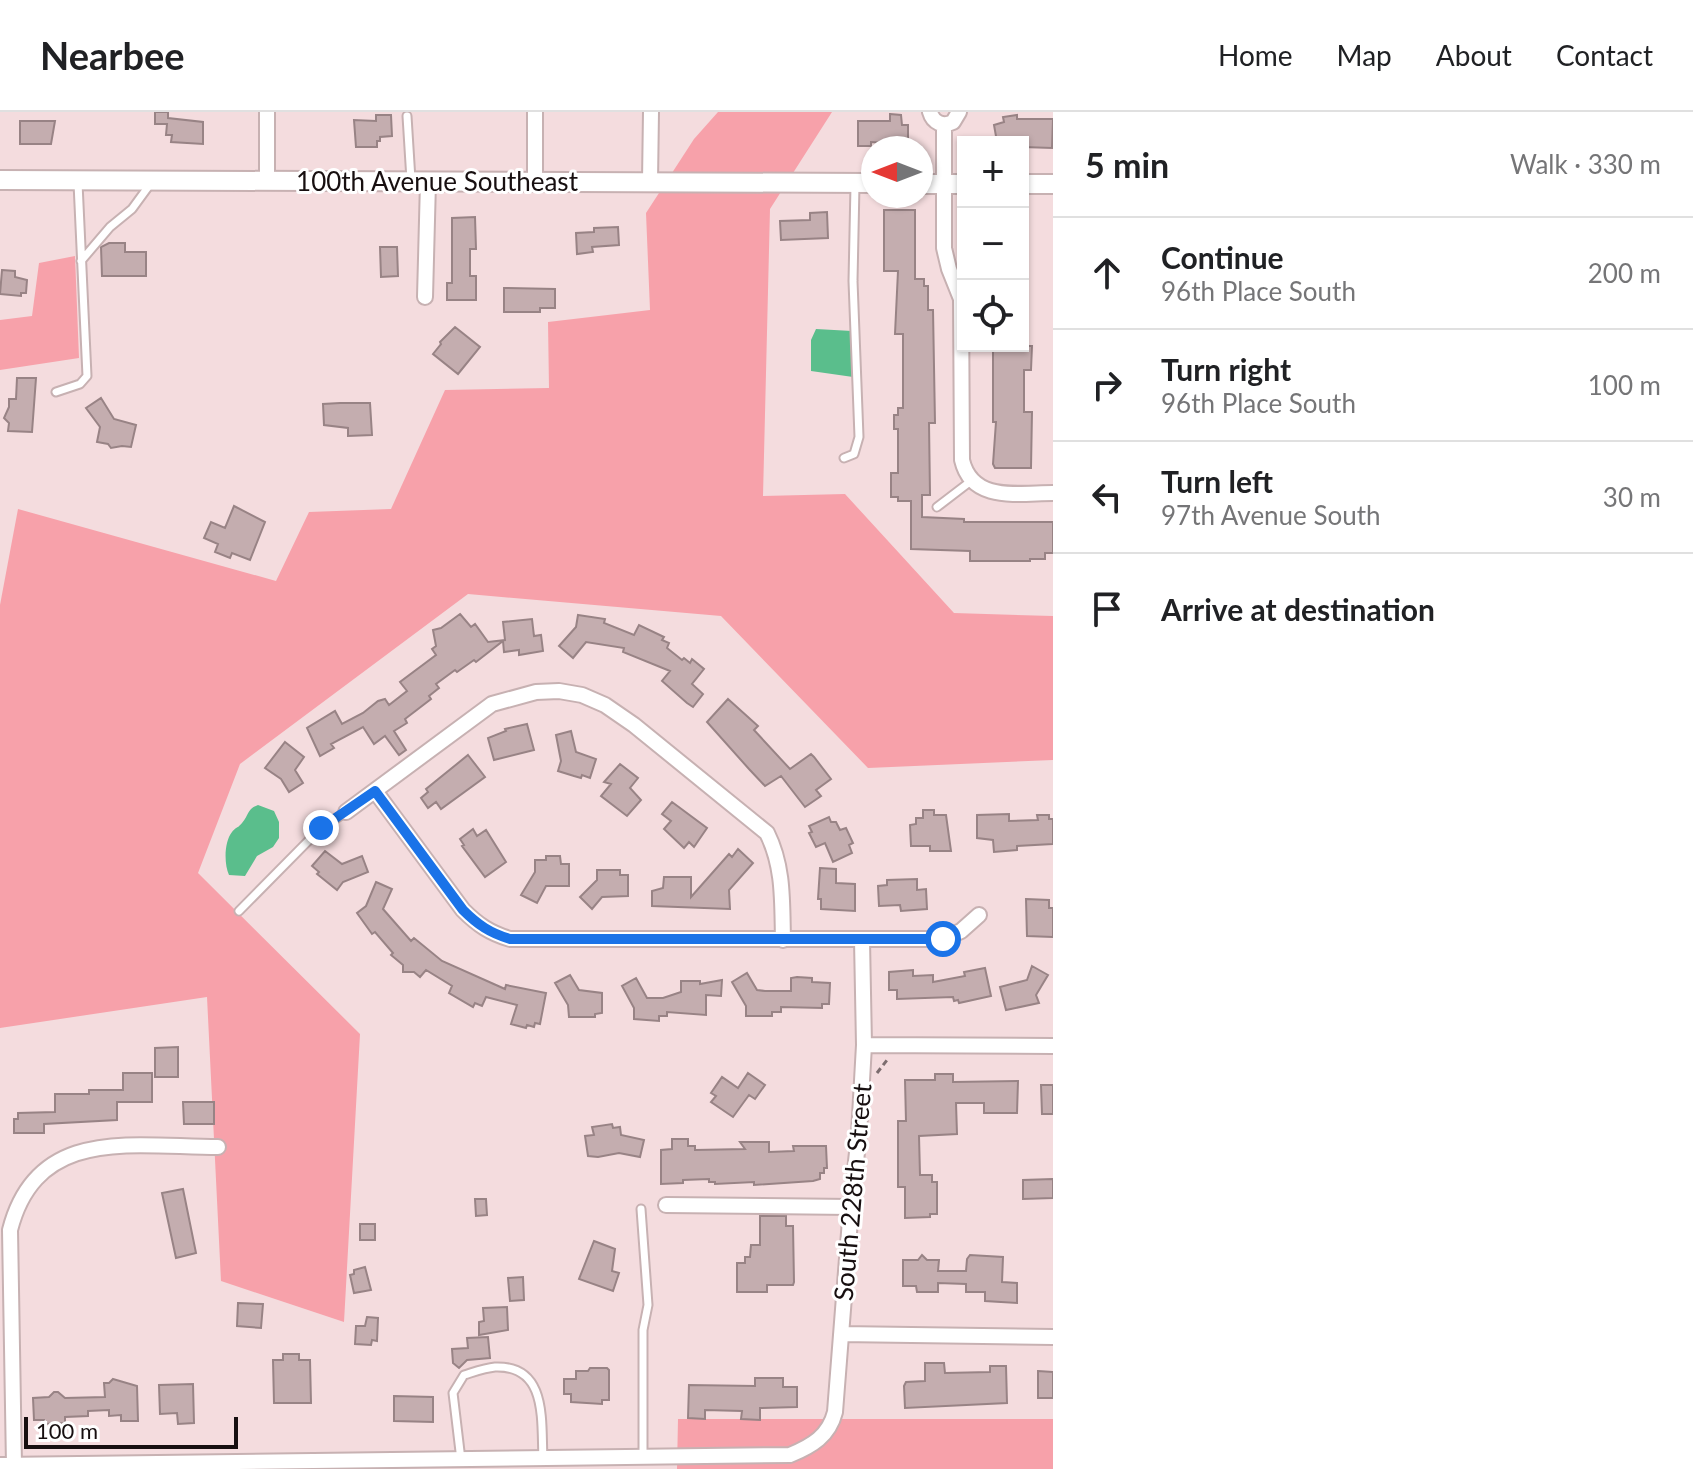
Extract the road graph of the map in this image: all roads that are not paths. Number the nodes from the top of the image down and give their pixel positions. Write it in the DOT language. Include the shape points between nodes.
graph roads {
  1 [pos="267,112"];
  2 [pos="535,112"];
  3 [pos="651,112"];
  4 [pos="930,112"];
  5 [pos="959,112"];
  6 [pos="407,116"];
  7 [pos="944,125"];
  8 [pos="0,180"];
  9 [pos="78,180"];
  10 [pos="152,181"];
  11 [pos="267,181"];
  12 [pos="650,181"];
  13 [pos="419,182"];
  14 [pos="535,182"];
  15 [pos="861,183"];
  16 [pos="933,184"];
  17 [pos="943,184"];
  18 [pos="957,184"];
  19 [pos="1029,184"];
  20 [pos="1053,184"];
  21 [pos="861,208"];
  22 [pos="81,261"];
  23 [pos="425,297"];
  24 [pos="56,392"];
  25 [pos="844,458"];
  26 [pos="971,481"];
  27 [pos="1053,493"];
  28 [pos="937,507"];
  29 [pos="375,791"];
  30 [pos="346,812"];
  31 [pos="239,911"];
  32 [pos="979,915"];
  33 [pos="783,940"];
  34 [pos="862,940"];
  35 [pos="864,1045"];
  36 [pos="1053,1046"];
  37 [pos="218,1147"];
  38 [pos="666,1205"];
  39 [pos="851,1207"];
  40 [pos="641,1209"];
  41 [pos="6,1305"];
  42 [pos="841,1334"];
  43 [pos="1053,1337"];
  44 [pos="643,1457"];
  45 [pos="461,1460"];
  46 [pos="543,1464"];
  47 [pos="7,1465"];
  48 [pos="409,1465"];
  49 [pos="132,1466"];
  50 [pos="53,1467"];
  1 -- 11 [label="street"];
  2 -- 14 [label="street"];
  3 -- 12 [label="street"];
  4 -- 7 [label="street"];
  5 -- 7 [label="street"];
  6 -- 13 [label="lane"];
  7 -- 17 [label="street"];
  8 -- 9 [label="street, 100th Avenue Southeast"];
  9 -- 10 [label="street, 100th Avenue Southeast"];
  9 -- 22 [label="lane"];
  10 -- 11 [label="street, 100th Avenue Southeast"];
  10 -- 22 [label="lane"];
  11 -- 13 [label="street, 100th Avenue Southeast"];
  12 -- 14 [label="street, 100th Avenue Southeast"];
  12 -- 15 [label="street, 100th Avenue Southeast"];
  13 -- 14 [label="street, 100th Avenue Southeast"];
  13 -- 23 [label="street"];
  16 -- 17 [label="street"];
  17 -- 18 [label="street"];
  17 -- 26 [label="street" via="945,257 961,299 962,460"];
  19 -- 20 [label="street"];
  21 -- 25 [label="lane" via="853,281 859,437 854,454"];
  22 -- 24 [label="lane" via="87,376"];
  26 -- 27 [label="street" via="991,492"];
  26 -- 28 [label="lane"];
  29 -- 30 [label="street"];
  29 -- 33 [label="street" via="463,910 493,934 510,939"];
  29 -- 33 [label="street" via="492,704 536,692 582,695 634,725 767,833 781,870"];
  30 -- 31 [label="lane" via="321,828"];
  32 -- 34 [label="street" via="943,939"];
  33 -- 34 [label="street"];
  34 -- 35 [label="street, South 228th Street"];
  35 -- 36 [label="street"];
  35 -- 39 [label="street, South 228th Street"];
  37 -- 41 [label="street" via="99,1147 67,1155 34,1180 14,1214"];
  38 -- 39 [label="street"];
  39 -- 42 [label="street, South 228th Street"];
  40 -- 44 [label="lane" via="648,1305 643,1330"];
  41 -- 47 [label="street"];
  42 -- 43 [label="street"];
  42 -- 44 [label="street, South 228th Street" via="835,1412 831,1428 820,1439 790,1455"];
  44 -- 46 [label="street"];
  45 -- 46 [label="street"];
  45 -- 46 [label="lane" via="453,1393 464,1375 494,1367 527,1375 536,1389"];
  45 -- 48 [label="street"];
  47 -- 50 [label="street"];
  48 -- 49 [label="street"];
  49 -- 50 [label="street"];
}
